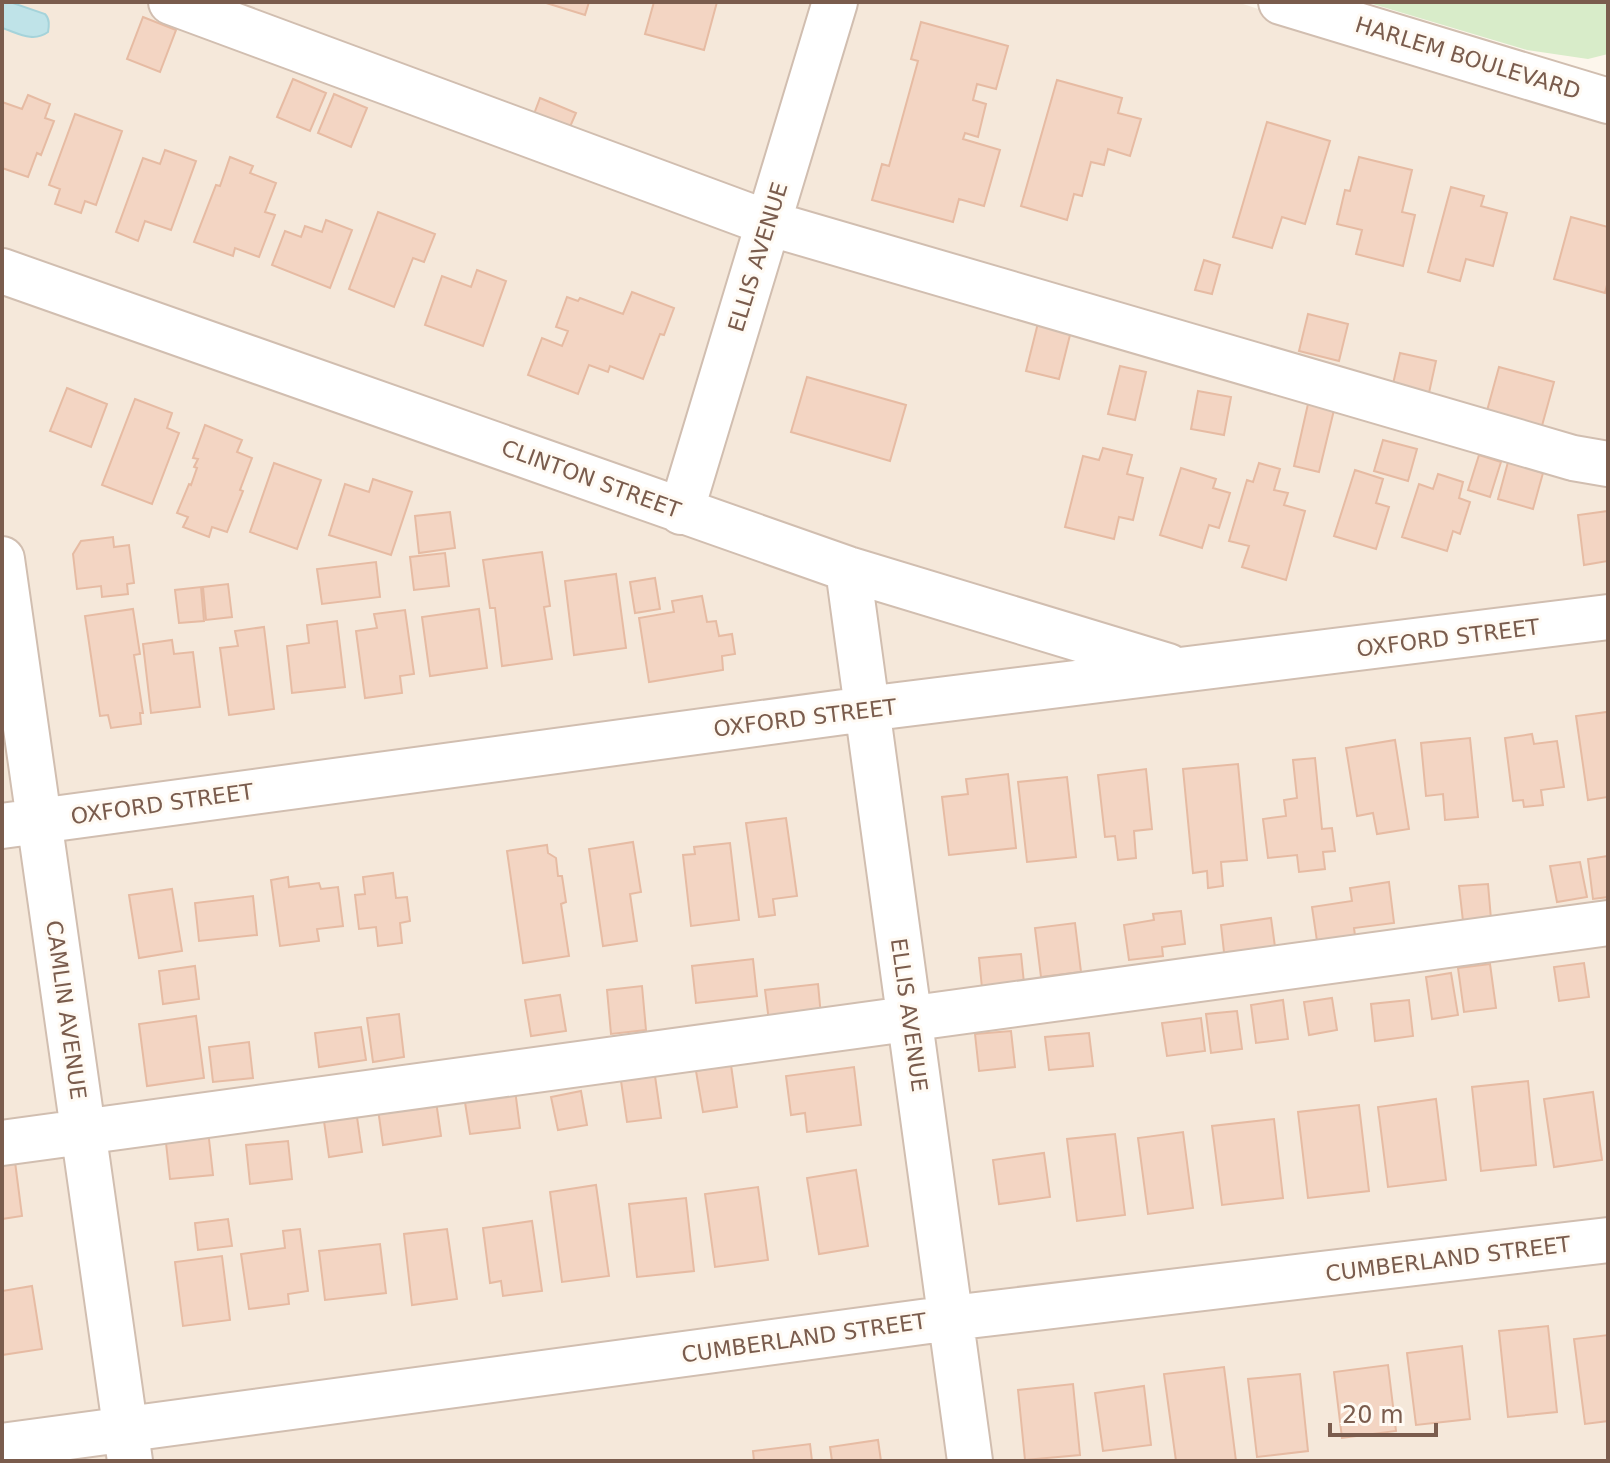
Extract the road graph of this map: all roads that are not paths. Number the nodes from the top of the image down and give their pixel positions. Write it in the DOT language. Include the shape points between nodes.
graph roads {
  1 [pos="171,2"];
  2 [pos="835,2"];
  3 [pos="1281,2"];
  4 [pos="1542,80"];
  5 [pos="1608,82"];
  6 [pos="1608,101"];
  7 [pos="768,223"];
  8 [pos="2,271"];
  9 [pos="1608,464"];
  10 [pos="681,512"];
  11 [pos="2,559"];
  12 [pos="848,569"];
  13 [pos="1608,617"];
  14 [pos="1185,671"];
  15 [pos="866,709"];
  16 [pos="21,823"];
  17 [pos="1608,923"];
  18 [pos="909,1018"];
  19 [pos="83,1133"];
  20 [pos="2,1143"];
  21 [pos="1608,1240"];
  22 [pos="951,1318"];
  23 [pos="2,1446"];
  24 [pos="128,1446"];
  25 [pos="970,1461"];
  1 -- 7 [label="street"];
  2 -- 7 [label="street, ELLIS AVENUE"];
  3 -- 4 [label="street, HARLEM BOULEVARD"];
  4 -- 5 [label="street"];
  4 -- 6 [label="street, HARLEM BOULEVARD"];
  7 -- 9 [label="street"];
  7 -- 10 [label="street, ELLIS AVENUE"];
  8 -- 10 [label="street, CLINTON STREET"];
  10 -- 12 [label="street, CLINTON STREET"];
  11 -- 16 [label="street, CAMLIN AVENUE"];
  12 -- 14 [label="street, CLINTON STREET"];
  12 -- 15 [label="street, ELLIS AVENUE"];
  13 -- 14 [label="street, OXFORD STREET"];
  14 -- 15 [label="street, OXFORD STREET"];
  15 -- 16 [label="street, OXFORD STREET"];
  15 -- 18 [label="street, ELLIS AVENUE"];
  16 -- 19 [label="street, CAMLIN AVENUE"];
  17 -- 18 [label="street"];
  18 -- 19 [label="street"];
  18 -- 22 [label="street, ELLIS AVENUE"];
  19 -- 20 [label="street"];
  19 -- 24 [label="street, CAMLIN AVENUE"];
  21 -- 22 [label="street, CUMBERLAND STREET"];
  22 -- 24 [label="street, CUMBERLAND STREET"];
  22 -- 25 [label="street, ELLIS AVENUE"];
  23 -- 24 [label="street, CUMBERLAND STREET"];
}
